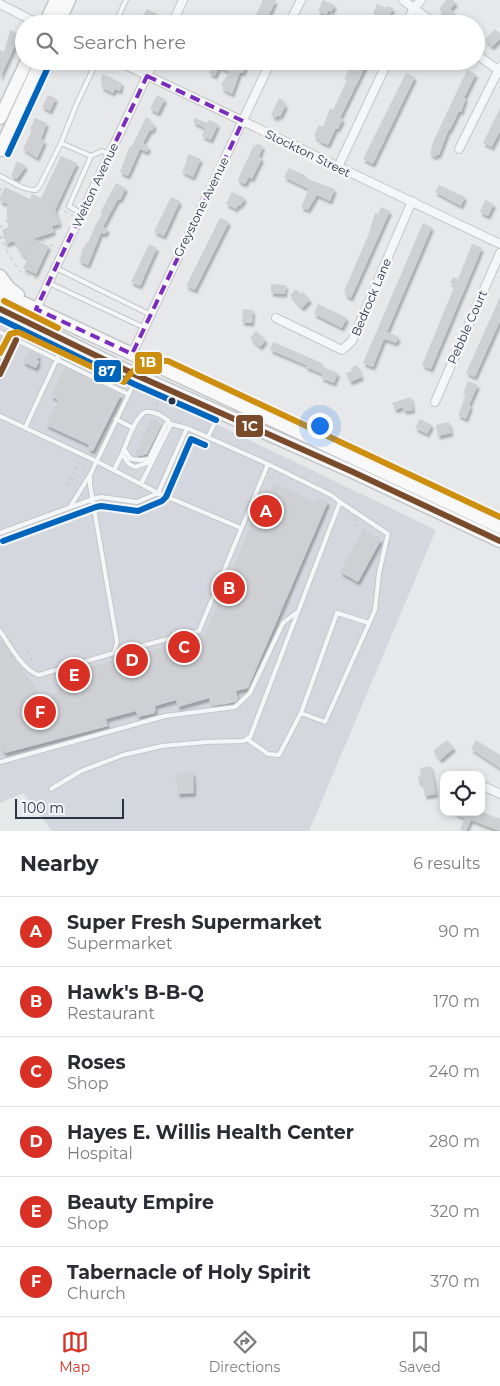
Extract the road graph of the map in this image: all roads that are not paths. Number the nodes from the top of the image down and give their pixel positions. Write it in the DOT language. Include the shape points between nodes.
graph roads {
  1 [pos="56,0"];
  2 [pos="69,0"];
  3 [pos="126,0"];
  4 [pos="183,0"];
  5 [pos="301,0"];
  6 [pos="403,0"];
  7 [pos="421,0"];
  8 [pos="0,4"];
  9 [pos="414,8"];
  10 [pos="21,15"];
  11 [pos="49,15"];
  12 [pos="62,15"];
  13 [pos="119,15"];
  14 [pos="176,15"];
  15 [pos="294,15"];
  16 [pos="410,15"];
  17 [pos="423,15"];
  18 [pos="485,59"];
  19 [pos="499,68"];
  20 [pos="23,70"];
  21 [pos="37,70"];
  22 [pos="93,70"];
  23 [pos="135,70"];
  24 [pos="150,70"];
  25 [pos="268,70"];
  26 [pos="384,70"];
  27 [pos="147,76"];
  28 [pos="0,118"];
  29 [pos="243,121"];
  30 [pos="61,143"];
  31 [pos="459,149"];
  32 [pos="0,150"];
  33 [pos="110,154"];
  34 [pos="91,156"];
  35 [pos="338,167"];
  36 [pos="0,176"];
  37 [pos="412,201"];
  38 [pos="78,215"];
  39 [pos="500,244"];
  40 [pos="500,253"];
  41 [pos="56,268"];
  42 [pos="0,276"];
  43 [pos="46,282"];
  44 [pos="0,292"];
  45 [pos="36,309"];
  46 [pos="0,310"];
  47 [pos="149,314"];
  48 [pos="0,315"];
  49 [pos="276,318"];
  50 [pos="20,320"];
  51 [pos="143,327"];
  52 [pos="0,332"];
  53 [pos="16,340"];
  54 [pos="65,341"];
  55 [pos="132,354"];
  56 [pos="55,359"];
  57 [pos="104,360"];
  58 [pos="164,369"];
  59 [pos="0,374"];
  60 [pos="138,376"];
  61 [pos="128,394"];
  62 [pos="435,402"];
  63 [pos="220,412"];
  64 [pos="0,416"];
  65 [pos="116,419"];
  66 [pos="169,422"];
  67 [pos="25,428"];
  68 [pos="133,428"];
  69 [pos="187,428"];
  70 [pos="208,437"];
  71 [pos="124,449"];
  72 [pos="122,454"];
  73 [pos="149,459"];
  74 [pos="96,461"];
  75 [pos="268,464"];
  76 [pos="114,470"];
  77 [pos="90,475"];
  78 [pos="142,484"];
  79 [pos="158,493"];
  80 [pos="93,499"];
  81 [pos="340,502"];
  82 [pos="69,508"];
  83 [pos="497,525"];
  84 [pos="242,528"];
  85 [pos="0,533"];
  86 [pos="500,542"];
  87 [pos="297,612"];
  88 [pos="369,623"];
  89 [pos="0,632"];
  90 [pos="114,653"];
  91 [pos="301,713"];
  92 [pos="247,739"];
  93 [pos="0,762"];
  94 [pos="485,787"];
  95 [pos="51,789"];
  96 [pos="500,794"];
  1 -- 11 [label="main road"];
  2 -- 12 [label="main road"];
  3 -- 13 [label="lane"];
  4 -- 14 [label="street"];
  5 -- 15 [label="street"];
  6 -- 9 [label="street"];
  7 -- 9 [label="street"];
  8 -- 10 [label="street"];
  9 -- 16 [label="street"];
  9 -- 17 [label="street"];
  18 -- 19 [label="street"];
  19 -- 31 [label="street"];
  20 -- 28 [label="main road"];
  21 -- 32 [label="main road"];
  22 -- 30 [label="lane"];
  23 -- 27 [label="street, Stockton Street"];
  24 -- 27 [label="street, Welton Avenue"];
  25 -- 29 [label="street, Greystone Avenue"];
  26 -- 35 [label="street"];
  27 -- 29 [label="street, Stockton Street"];
  27 -- 33 [label="street, Welton Avenue"];
  29 -- 35 [label="street, Stockton Street"];
  29 -- 47 [label="street, Greystone Avenue"];
  30 -- 34 [label="lane"];
  30 -- 36 [label="lane" via="36,190"];
  33 -- 34 [label="lane" via="102,151"];
  33 -- 38 [label="street, Welton Avenue"];
  34 -- 38 [label="lane" via="68,206"];
  35 -- 37 [label="street, Stockton Street"];
  37 -- 39 [label="street, Stockton Street"];
  37 -- 49 [label="street, Bedrock Lane" via="352,341 342,350"];
  38 -- 41 [label="street, Welton Avenue"];
  40 -- 62 [label="street, Pebble Court"];
  41 -- 43 [label="street, Welton Avenue"];
  41 -- 47 [label="lane"];
  42 -- 45 [label="main road"];
  43 -- 45 [label="street, Welton Avenue"];
  43 -- 51 [label="lane"];
  44 -- 45 [label="main road"];
  45 -- 55 [label="main road"];
  46 -- 50 [label="main road"];
  47 -- 51 [label="street, Greystone Avenue"];
  48 -- 50 [label="main road"];
  50 -- 53 [label="lane"];
  50 -- 54 [label="main road"];
  51 -- 55 [label="street, Greystone Avenue"];
  52 -- 53 [label="lane"];
  53 -- 56 [label="lane"];
  53 -- 59 [label="lane"];
  54 -- 56 [label="lane"];
  54 -- 57 [label="main road"];
  55 -- 57 [label="main road"];
  55 -- 58 [label="main road"];
  56 -- 61 [label="lane"];
  56 -- 67 [label="lane"];
  57 -- 60 [label="main road"];
  58 -- 60 [label="main road"];
  58 -- 83 [label="main road"];
  60 -- 61 [label="lane"];
  60 -- 63 [label="main road"];
  61 -- 65 [label="lane"];
  63 -- 70 [label="lane"];
  63 -- 86 [label="main road"];
  64 -- 67 [label="lane"];
  65 -- 68 [label="lane"];
  65 -- 74 [label="lane"];
  66 -- 68 [label="lane" via="148,411 139,417"];
  66 -- 69 [label="lane"];
  66 -- 73 [label="lane"];
  66 -- 78 [label="lane"];
  67 -- 74 [label="lane"];
  68 -- 71 [label="lane"];
  69 -- 70 [label="lane"];
  69 -- 79 [label="lane"];
  70 -- 75 [label="lane"];
  71 -- 72 [label="lane"];
  71 -- 73 [label="lane" via="131,459"];
  72 -- 73 [label="lane" via="129,464 138,468"];
  72 -- 76 [label="lane"];
  74 -- 76 [label="lane"];
  74 -- 77 [label="lane"];
  75 -- 81 [label="lane"];
  75 -- 84 [label="lane"];
  76 -- 78 [label="lane"];
  77 -- 80 [label="lane"];
  77 -- 82 [label="lane"];
  78 -- 79 [label="lane"];
  79 -- 80 [label="lane" via="137,502 101,497"];
  79 -- 84 [label="lane"];
  80 -- 82 [label="lane"];
  80 -- 90 [label="lane" via="117,642"];
  81 -- 87 [label="lane"];
  81 -- 88 [label="lane" via="388,534 378,573 375,610"];
  82 -- 85 [label="lane"];
  84 -- 90 [label="lane" via="199,631"];
  87 -- 92 [label="lane" via="252,734"];
  87 -- 93 [label="lane" via="283,623 250,693 236,707 166,716"];
  88 -- 91 [label="lane" via="325,722"];
  88 -- 91 [label="lane" via="337,613"];
  89 -- 90 [label="lane" via="33,674"];
  91 -- 92 [label="lane" via="279,755 268,754"];
  92 -- 95 [label="lane" via="162,746 122,755 81,771"];
  94 -- 96 [label="street"];
}
